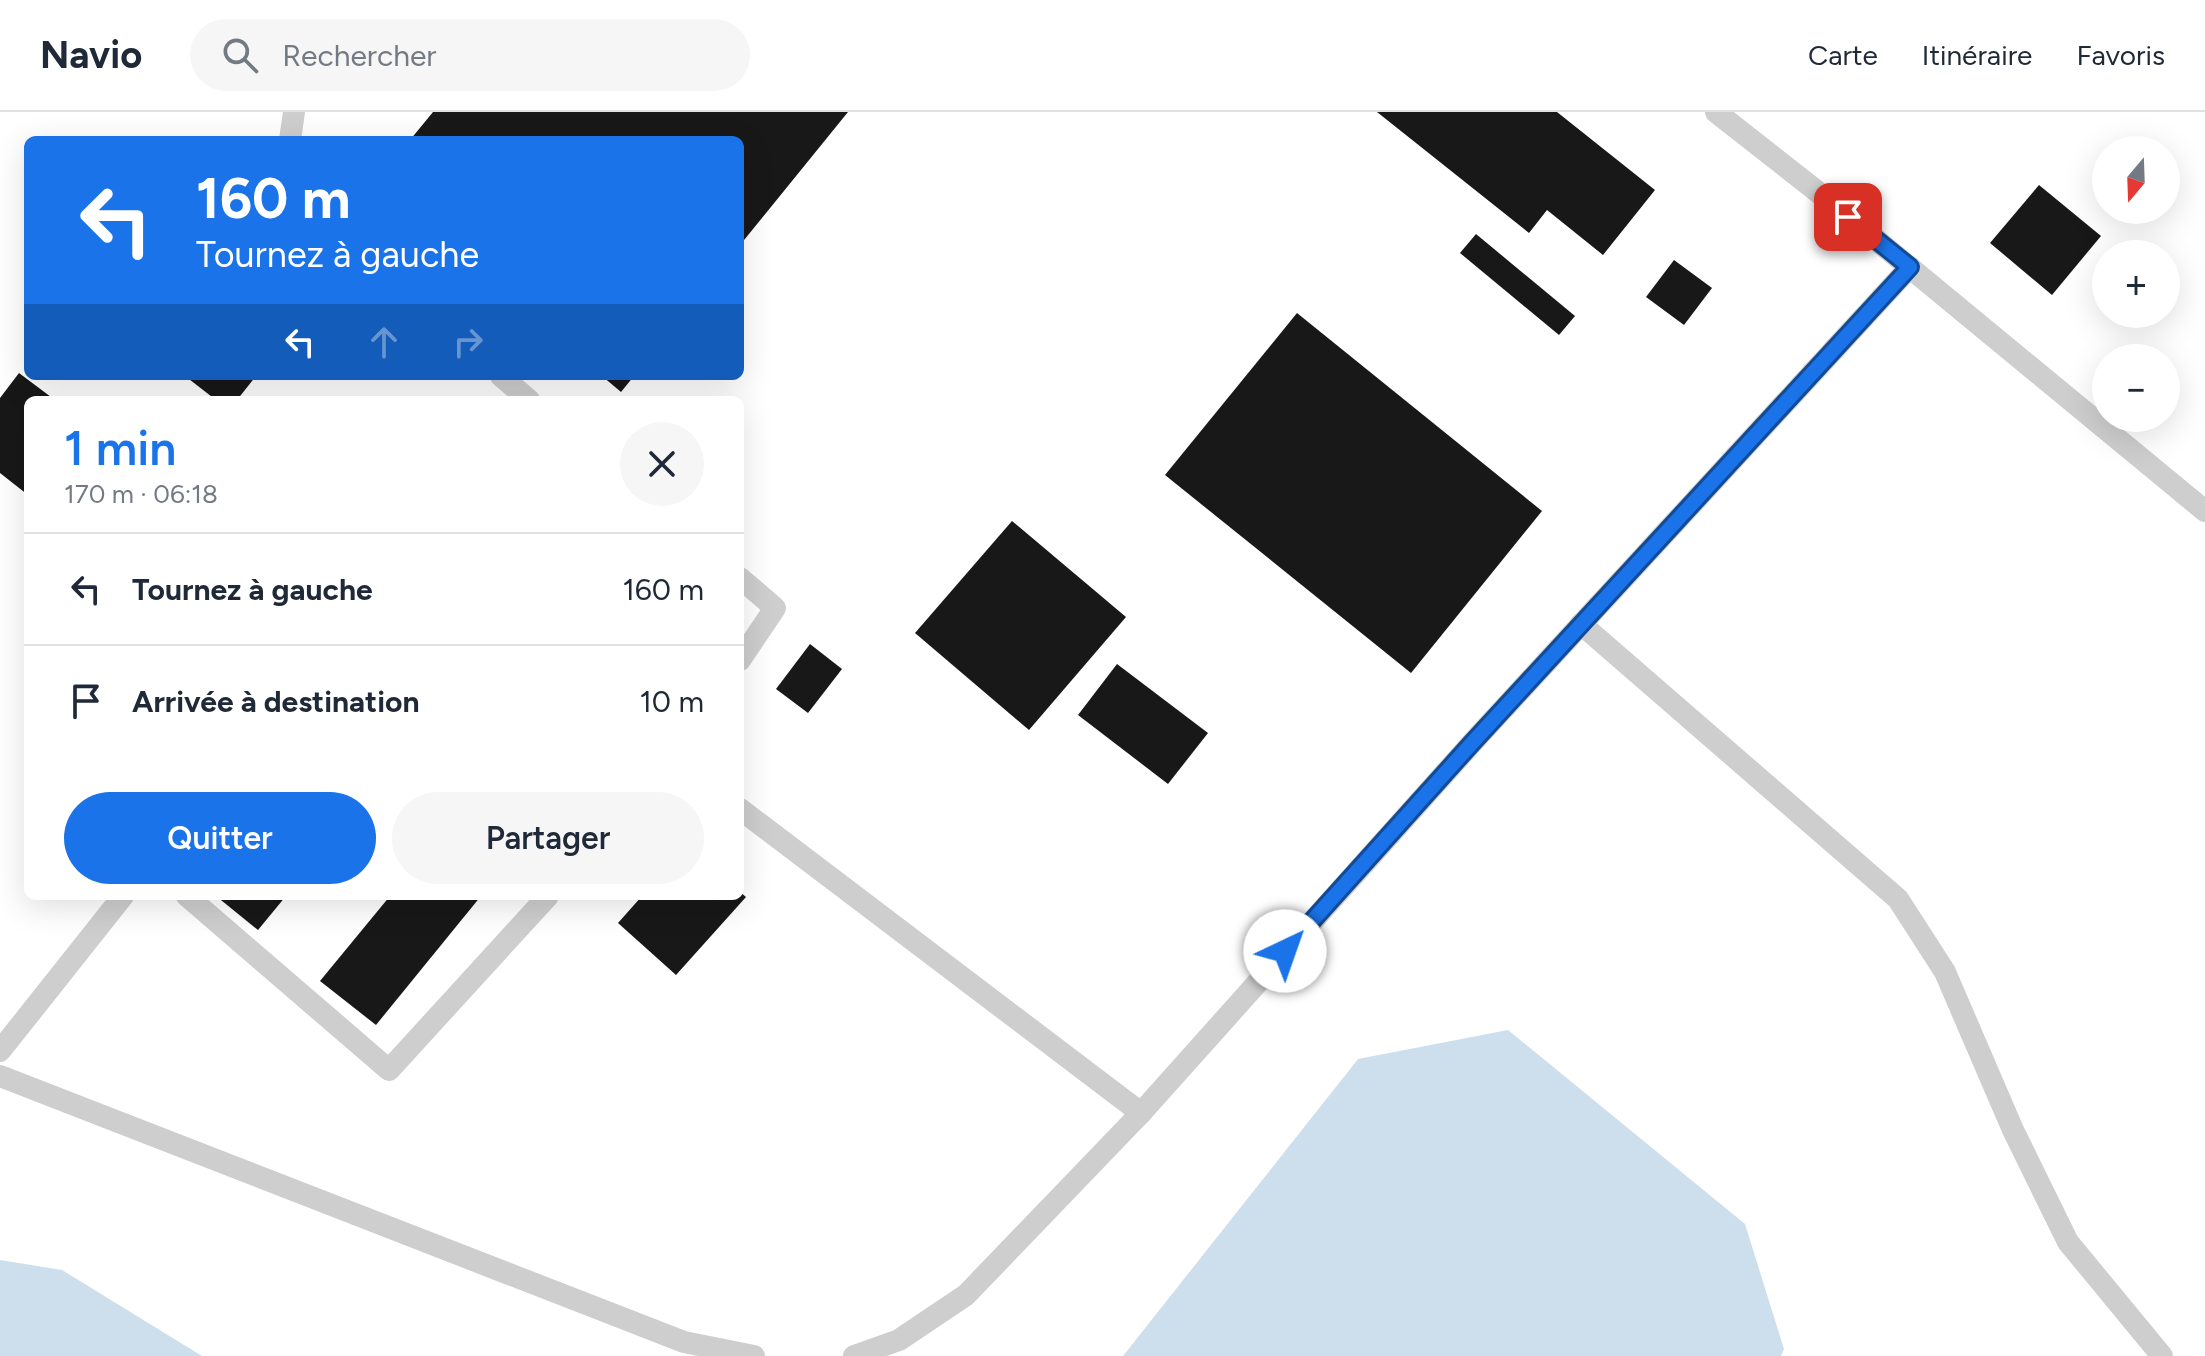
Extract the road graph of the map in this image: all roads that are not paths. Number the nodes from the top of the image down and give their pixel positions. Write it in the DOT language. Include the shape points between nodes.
graph roads {
  1 [pos="294,112"];
  2 [pos="1716,112"];
  3 [pos="291,136"];
  4 [pos="1910,267"];
  5 [pos="2205,511"];
  6 [pos="744,581"];
  7 [pos="1581,624"];
  8 [pos="744,654"];
  9 [pos="744,812"];
  10 [pos="120,900"];
  11 [pos="192,900"];
  12 [pos="544,900"];
  13 [pos="0,1051"];
  14 [pos="0,1076"];
  15 [pos="1141,1113"];
  16 [pos="754,1356"];
  17 [pos="854,1356"];
  18 [pos="2162,1356"];
  1 -- 3 [label="lane"];
  2 -- 4 [label="lane"];
  4 -- 5 [label="lane"];
  4 -- 7 [label="lane"];
  6 -- 8 [label="lane" via="775,608"];
  7 -- 15 [label="lane"];
  7 -- 18 [label="lane" via="1898,899 1945,972 2068,1242"];
  9 -- 15 [label="lane"];
  10 -- 13 [label="lane"];
  11 -- 12 [label="lane" via="389,1070"];
  14 -- 16 [label="lane" via="684,1342"];
  15 -- 17 [label="lane" via="966,1295 899,1340"];
}
